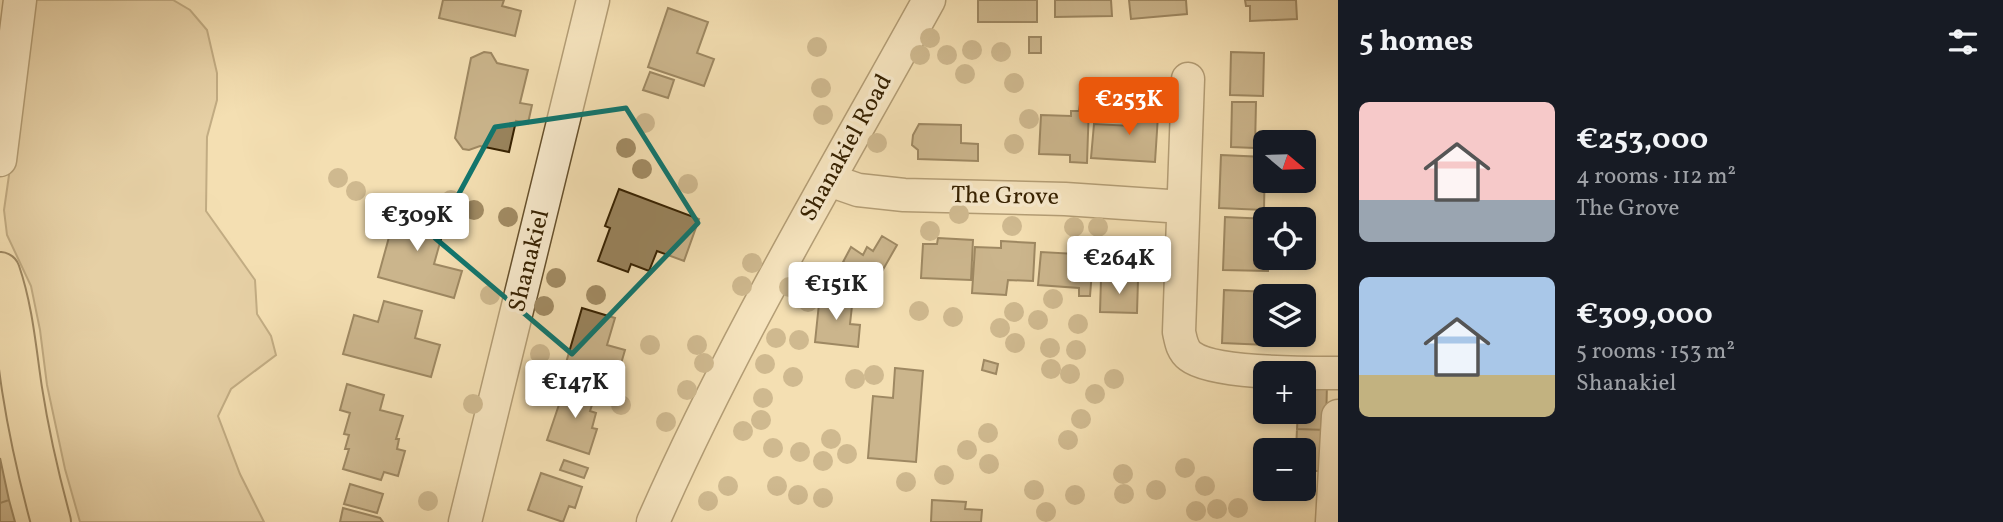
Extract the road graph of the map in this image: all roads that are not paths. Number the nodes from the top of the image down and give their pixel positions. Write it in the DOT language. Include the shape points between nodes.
graph roads {
  1 [pos="20,0"];
  2 [pos="593,0"];
  3 [pos="929,0"];
  4 [pos="1188,79"];
  5 [pos="0,160"];
  6 [pos="829,180"];
  7 [pos="1183,207"];
  8 [pos="0,272"];
  9 [pos="1338,373"];
  10 [pos="1338,416"];
  11 [pos="1336,475"];
  12 [pos="51,522"];
  13 [pos="465,522"];
  14 [pos="653,522"];
  15 [pos="1332,522"];
  1 -- 5 [label="street"];
  2 -- 13 [label="street, Shanakiel"];
  3 -- 6 [label="street, Shanakiel Road"];
  4 -- 7 [label="street"];
  6 -- 7 [label="street, The Grove" via="859,190 904,195"];
  6 -- 14 [label="street, Shanakiel Road" via="735,352"];
  7 -- 9 [label="street" via="1179,332 1182,346 1191,356 1223,366"];
  8 -- 12 [label="main road" via="10,302 24,400"];
  10 -- 11 [label="street"];
  11 -- 15 [label="street"];
}
